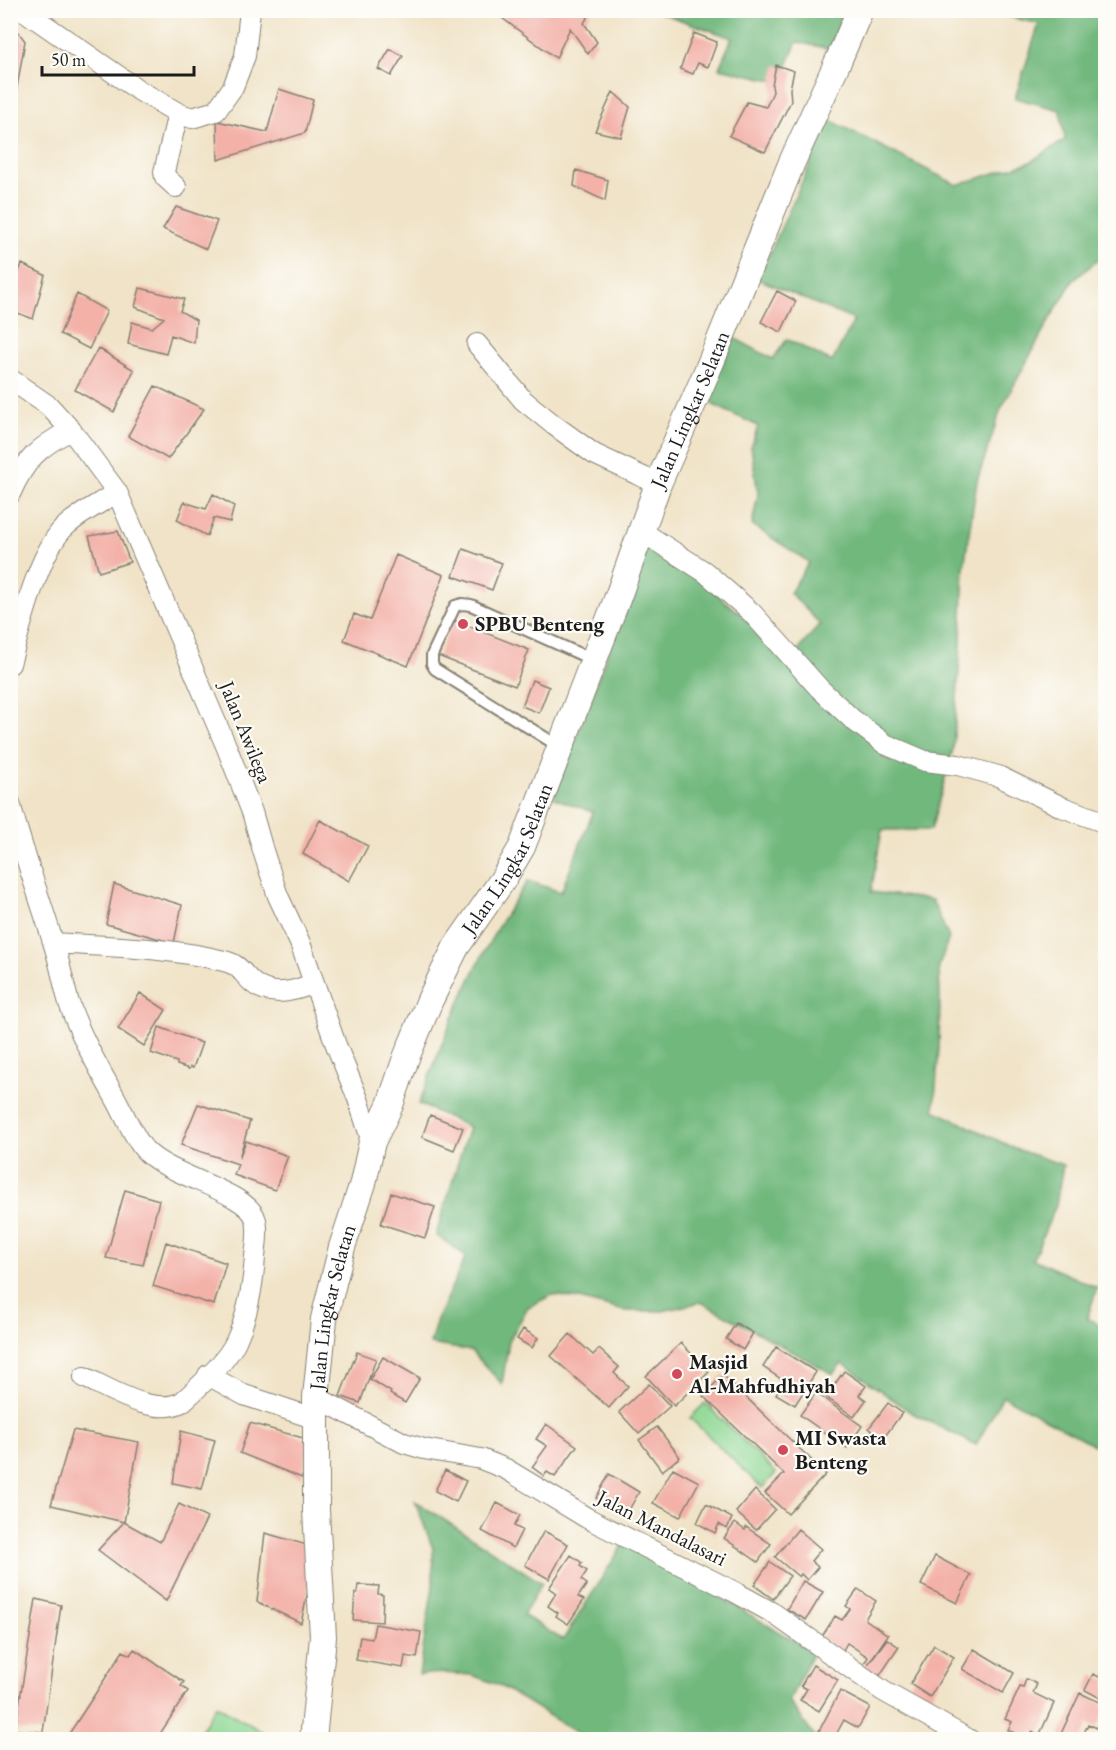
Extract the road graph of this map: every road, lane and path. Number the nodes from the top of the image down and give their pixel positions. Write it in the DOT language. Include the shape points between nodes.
graph roads {
  1 [pos="23,10"];
  2 [pos="250,10"];
  3 [pos="860,10"];
  4 [pos="177,113"];
  5 [pos="176,187"];
  6 [pos="477,344"];
  7 [pos="10,379"];
  8 [pos="71,430"];
  9 [pos="658,484"];
  10 [pos="117,492"];
  11 [pos="10,494"];
  12 [pos="641,531"];
  13 [pos="593,660"];
  14 [pos="10,664"];
  15 [pos="561,747"];
  16 [pos="10,803"];
  17 [pos="1106,823"];
  18 [pos="54,944"];
  19 [pos="314,983"];
  20 [pos="372,1142"];
  21 [pos="208,1375"];
  22 [pos="84,1377"];
  23 [pos="316,1408"];
  24 [pos="313,1740"];
  25 [pos="970,1740"];
  1 -- 4 [label="street"];
  2 -- 4 [label="street" via="244,56 233,87 216,111 192,118"];
  3 -- 9 [label="street, Jalan Lingkar Selatan"];
  4 -- 5 [label="street" via="164,171"];
  6 -- 9 [label="street" via="523,400 554,425 594,454"];
  7 -- 8 [label="street, Jalan Awilega" via="49,406"];
  8 -- 10 [label="street, Jalan Awilega"];
  8 -- 11 [label="street" via="37,450"];
  9 -- 12 [label="street, Jalan Lingkar Selatan"];
  10 -- 14 [label="street" via="67,525 54,539 41,564"];
  10 -- 19 [label="street, Jalan Awilega" via="227,748"];
  12 -- 13 [label="street, Jalan Lingkar Selatan"];
  12 -- 17 [label="street" via="705,572 752,613 819,688 885,744 925,761 998,776"];
  13 -- 15 [label="street, Jalan Lingkar Selatan"];
  13 -- 15 [label="lane" via="462,604 455,606 432,656 435,669"];
  15 -- 20 [label="street, Jalan Lingkar Selatan" via="522,848 456,947 430,1000"];
  16 -- 18 [label="street"];
  18 -- 19 [label="street" via="171,951 227,961 238,966 253,983 280,993 298,991"];
  18 -- 21 [label="street" via="69,1004 143,1149 176,1172 240,1201 251,1209 256,1221 253,1278 245,1316 235,1342"];
  19 -- 20 [label="street, Jalan Awilega"];
  20 -- 23 [label="street, Jalan Lingkar Selatan" via="324,1319"];
  21 -- 22 [label="street" via="182,1402 168,1406 143,1404"];
  21 -- 23 [label="street, Jalan Mandalasari" via="244,1395"];
  23 -- 24 [label="street, Jalan Lingkar Selatan" via="316,1510 323,1637"];
  23 -- 25 [label="street, Jalan Mandalasari" via="404,1443 481,1459 506,1469 587,1518 773,1613 883,1691"];
}
